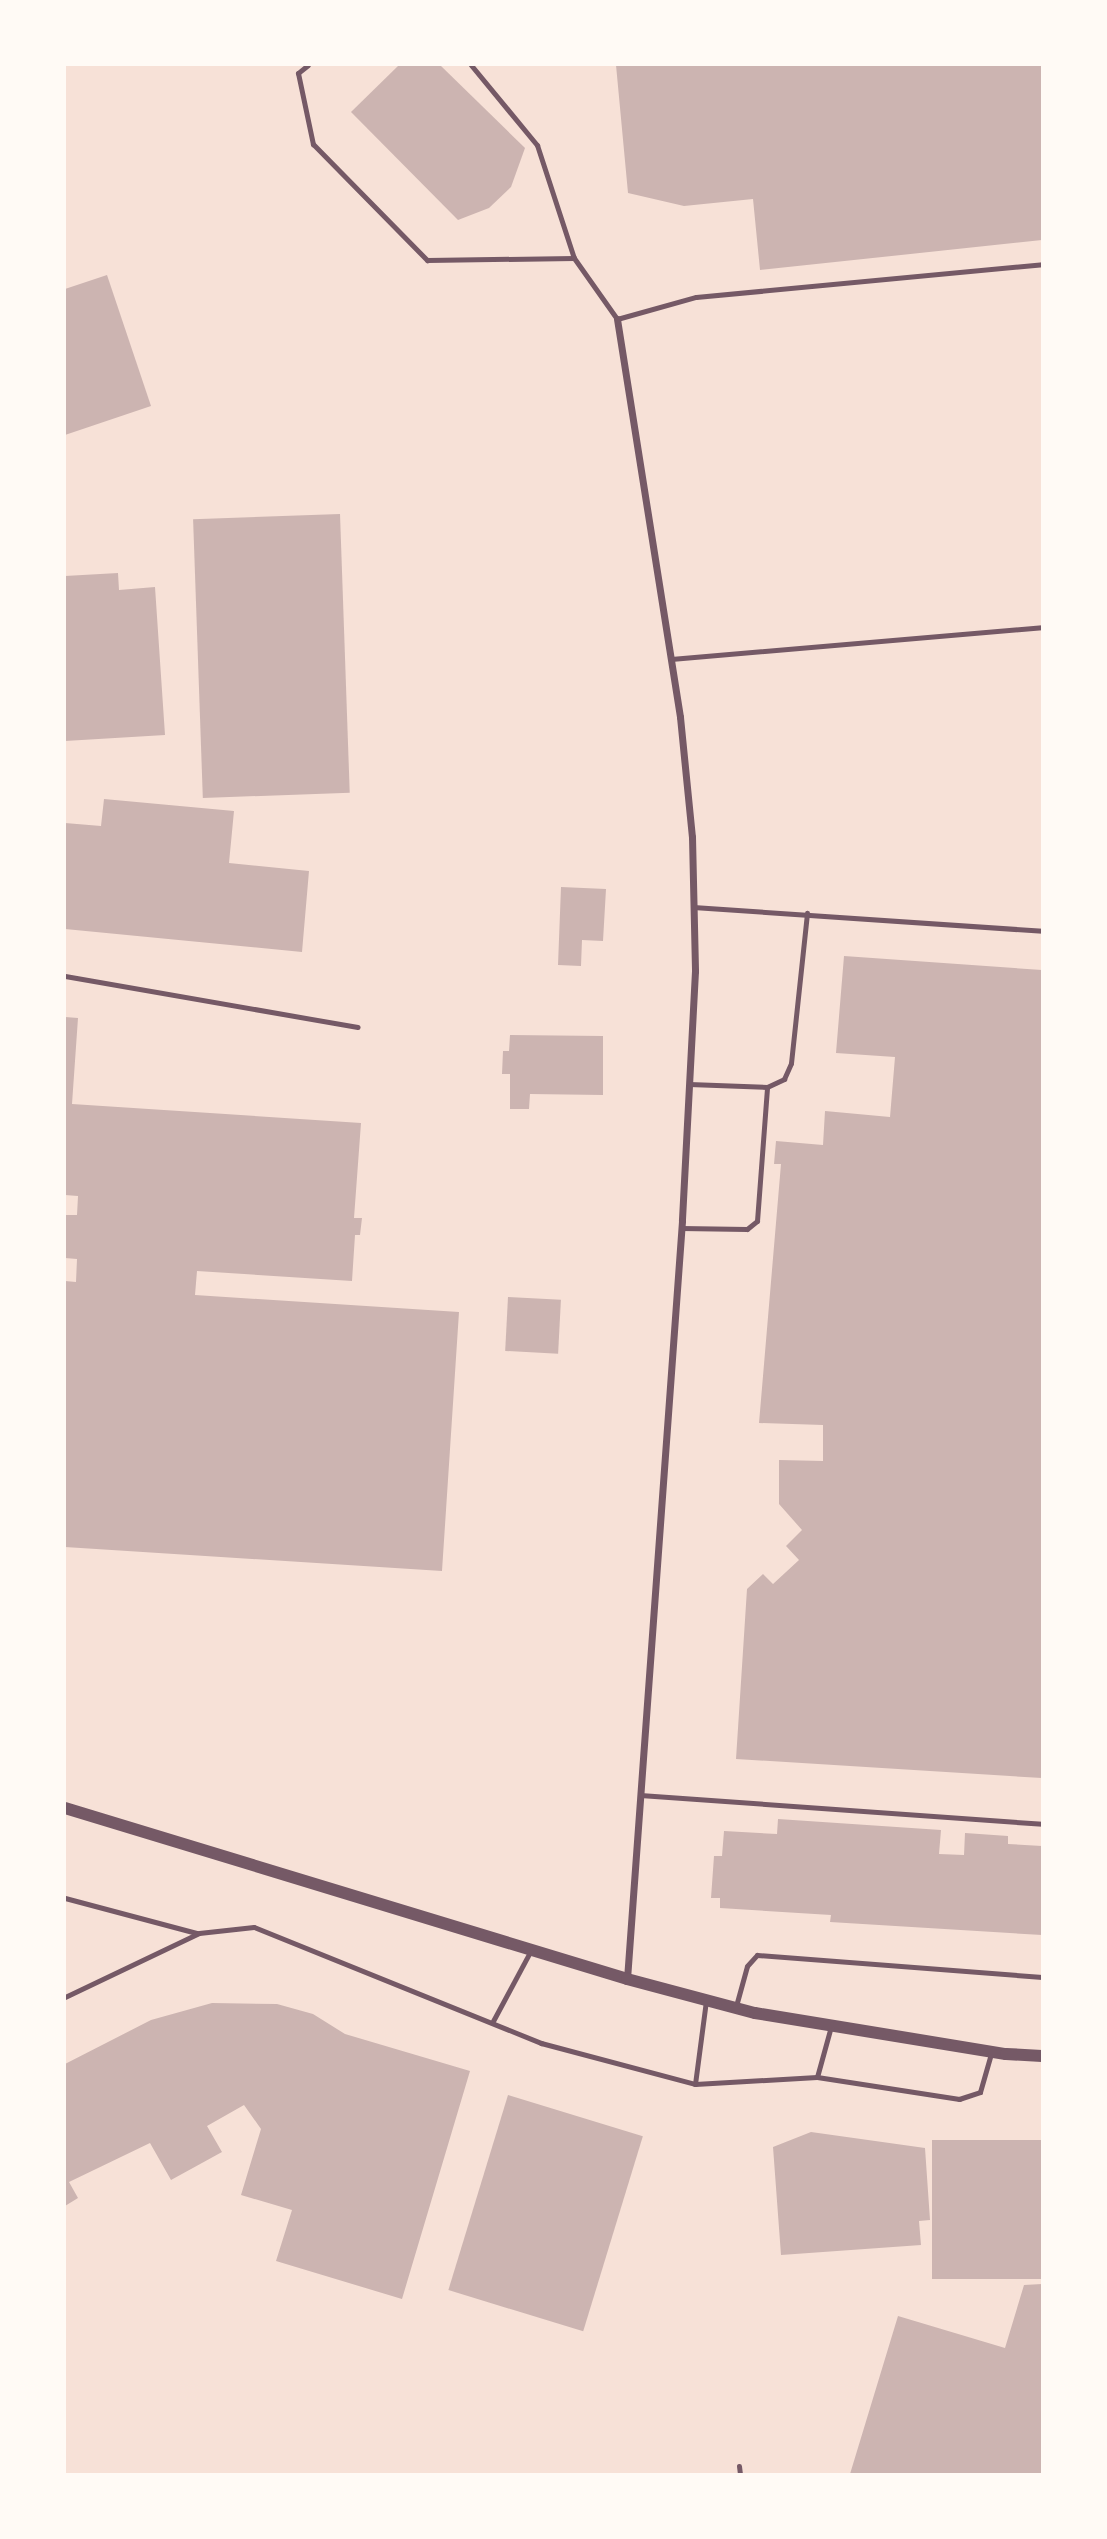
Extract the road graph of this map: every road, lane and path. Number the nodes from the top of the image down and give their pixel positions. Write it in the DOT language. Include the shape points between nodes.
graph roads {
  1 [pos="307,65"];
  2 [pos="471,65"];
  3 [pos="574,258"];
  4 [pos="1042,264"];
  5 [pos="618,319"];
  6 [pos="1042,627"];
  7 [pos="671,659"];
  8 [pos="693,907"];
  9 [pos="807,913"];
  10 [pos="1042,931"];
  11 [pos="65,976"];
  12 [pos="358,1027"];
  13 [pos="689,1084"];
  14 [pos="767,1087"];
  15 [pos="681,1228"];
  16 [pos="640,1795"];
  17 [pos="65,1808"];
  18 [pos="1042,1824"];
  19 [pos="65,1898"];
  20 [pos="199,1933"];
  21 [pos="531,1950"];
  22 [pos="1042,1977"];
  23 [pos="627,1979"];
  24 [pos="65,1997"];
  25 [pos="706,2000"];
  26 [pos="735,2007"];
  27 [pos="493,2021"];
  28 [pos="832,2025"];
  29 [pos="992,2052"];
  30 [pos="1042,2056"];
  31 [pos="817,2077"];
  32 [pos="695,2084"];
  33 [pos="739,2466"];
  34 [pos="740,2474"];
  1 -- 3 [label="lane" via="298,73 313,144 427,260"];
  2 -- 3 [label="lane" via="537,145"];
  3 -- 5 [label="lane"];
  4 -- 5 [label="lane" via="696,297"];
  5 -- 7 [label="street"];
  6 -- 7 [label="lane"];
  7 -- 8 [label="street" via="692,837"];
  8 -- 9 [label="lane"];
  8 -- 13 [label="street"];
  9 -- 10 [label="lane"];
  9 -- 14 [label="lane" via="791,1063 784,1079"];
  11 -- 12 [label="lane"];
  13 -- 14 [label="lane"];
  13 -- 15 [label="street"];
  14 -- 15 [label="lane" via="757,1221 747,1229"];
  15 -- 16 [label="street"];
  16 -- 18 [label="lane"];
  16 -- 23 [label="street"];
  17 -- 21 [label="street"];
  19 -- 20 [label="lane"];
  20 -- 24 [label="lane"];
  20 -- 27 [label="lane" via="254,1927"];
  21 -- 23 [label="street"];
  21 -- 27 [label="lane"];
  22 -- 26 [label="lane" via="757,1955 747,1966"];
  23 -- 25 [label="street"];
  25 -- 26 [label="street"];
  25 -- 32 [label="lane"];
  26 -- 28 [label="street"];
  27 -- 32 [label="lane" via="541,2043"];
  28 -- 29 [label="street"];
  28 -- 31 [label="lane"];
  29 -- 30 [label="street"];
  29 -- 31 [label="lane" via="980,2092 960,2099"];
  31 -- 32 [label="lane"];
  33 -- 34 [label="lane"];
}
